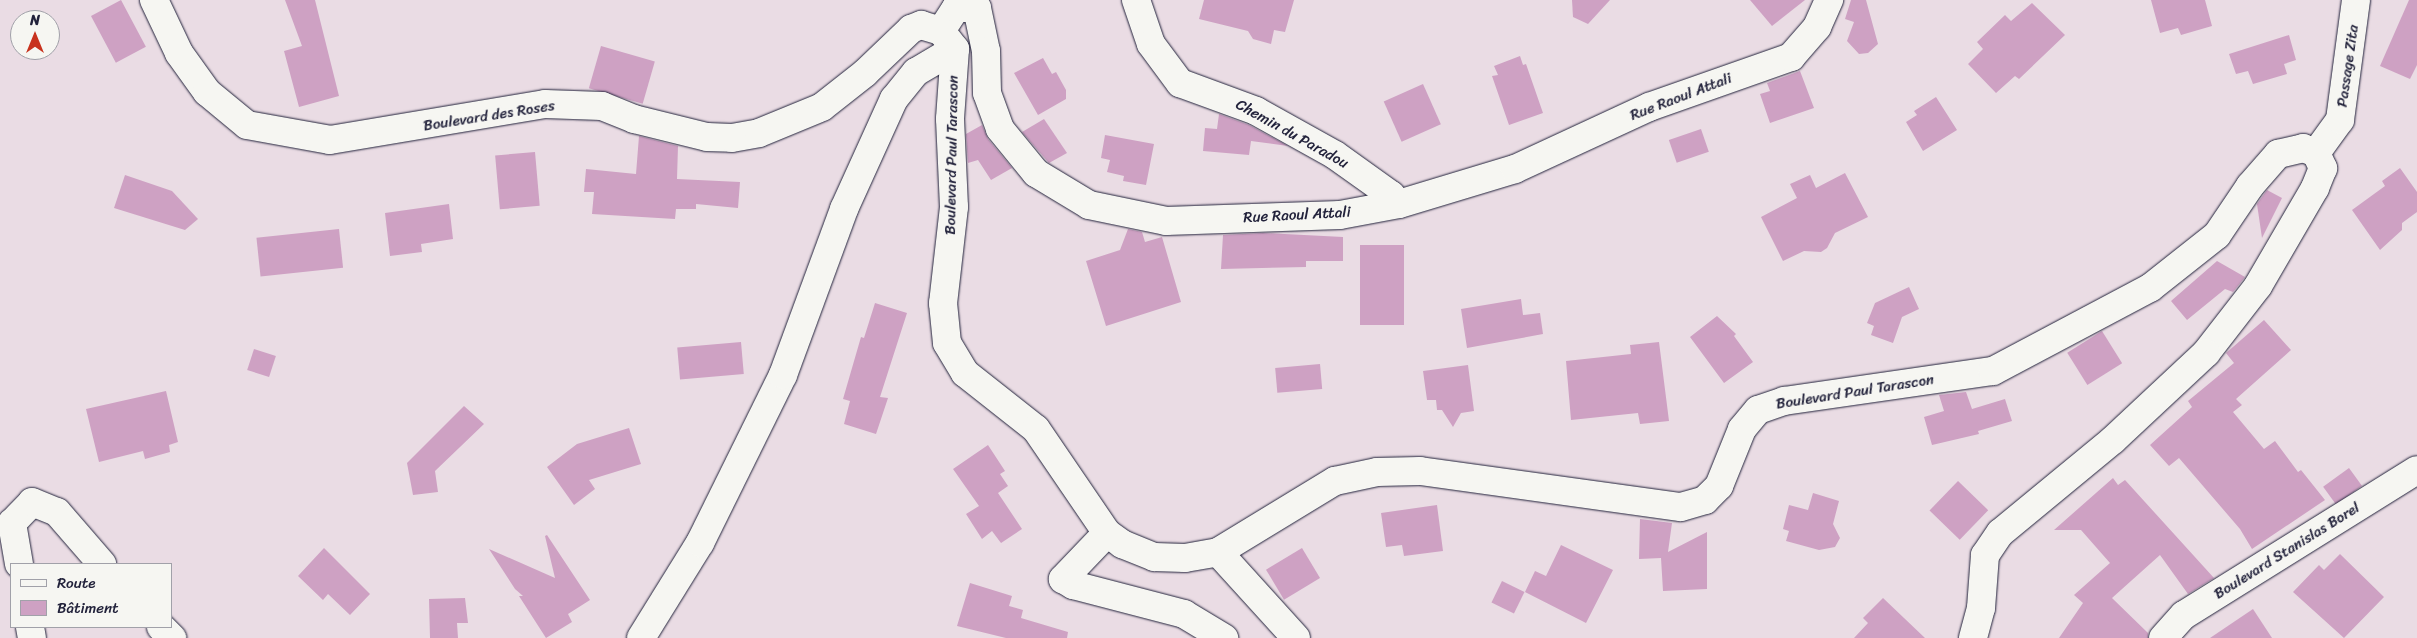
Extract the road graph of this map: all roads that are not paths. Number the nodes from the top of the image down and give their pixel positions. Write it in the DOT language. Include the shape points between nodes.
graph roads {
  1 [pos="154,0"];
  2 [pos="1136,0"];
  3 [pos="1829,0"];
  4 [pos="2356,0"];
  5 [pos="948,40"];
  6 [pos="2316,153"];
  7 [pos="1399,204"];
  8 [pos="2417,470"];
  9 [pos="1106,533"];
  10 [pos="1218,552"];
  11 [pos="19,563"];
  12 [pos="101,563"];
  13 [pos="162,628"];
  14 [pos="172,638"];
  15 [pos="641,638"];
  16 [pos="1224,638"];
  17 [pos="1296,638"];
  18 [pos="1973,638"];
  19 [pos="2163,638"];
  1 -- 5 [label="street, Boulevard des Roses" via="179,53 207,92 246,125 330,140 545,104 602,106 634,119 707,137 732,138 759,133 822,107 866,73 911,29 921,25"];
  2 -- 7 [label="street, Chemin du Paradou" via="1151,44 1180,83 1256,110 1335,155"];
  3 -- 7 [label="street, Rue Raoul Attali" via="1817,27 1790,57 1649,107 1515,169"];
  4 -- 6 [label="street, Passage Zita" via="2340,120"];
  5 -- 7 [label="street, Rue Raoul Attali" via="956,8 977,8 986,51 987,93 1000,129 1036,173 1089,205 1166,221 1340,215"];
  5 -- 9 [label="street, Boulevard Paul Tarascon" via="954,207 943,303 947,342 965,373 1036,429"];
  5 -- 15 [label="street" via="894,99 844,210 783,375 700,543"];
  6 -- 10 [label="street, Boulevard Paul Tarascon" via="2303,148 2278,154 2250,186 2217,235 2150,288 1993,371 1784,401 1758,410 1742,429 1719,486 1705,500 1681,507 1420,471 1377,472 1334,481 1260,530"];
  6 -- 18 [label="street" via="2323,168 2315,188 2258,286 2206,353 2113,440 2000,533 1985,555 1981,608"];
  8 -- 19 [label="street, Boulevard Stanislas Borel" via="2184,615"];
  9 -- 10 [label="street, Boulevard Paul Tarascon" via="1122,544 1154,556 1185,558"];
  9 -- 16 [label="street" via="1064,579 1073,585 1184,614"];
  10 -- 17 [label="street"];
  11 -- 12 [label="street" via="12,523 32,502 57,512"];
  13 -- 14 [label="street"];
}
